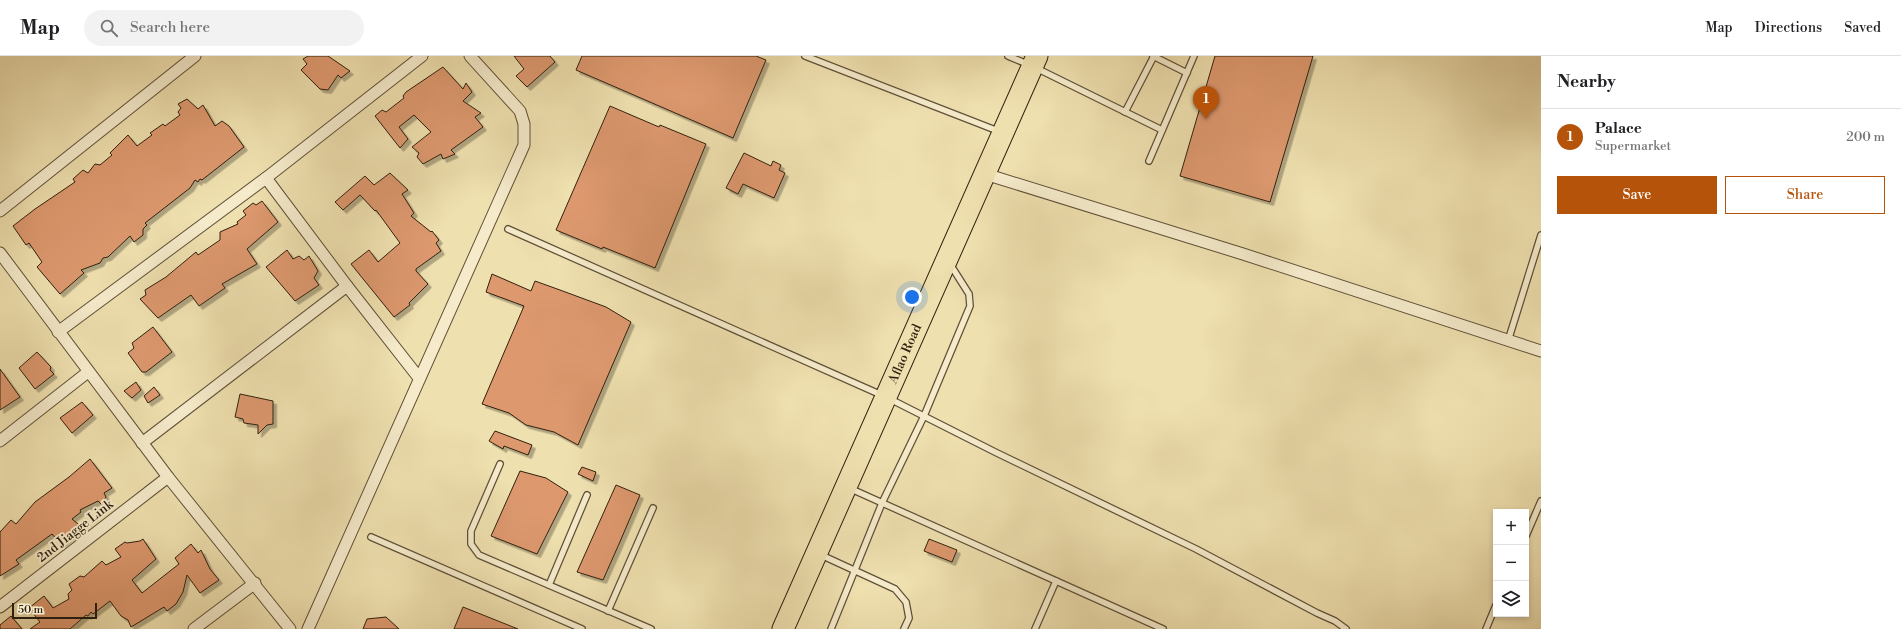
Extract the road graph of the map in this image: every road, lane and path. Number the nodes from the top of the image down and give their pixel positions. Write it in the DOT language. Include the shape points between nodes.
graph roads {
  1 [pos="195,56"];
  2 [pos="422,56"];
  3 [pos="470,56"];
  4 [pos="805,56"];
  5 [pos="1008,56"];
  6 [pos="1154,56"];
  7 [pos="1194,56"];
  8 [pos="1035,61"];
  9 [pos="1187,74"];
  10 [pos="1125,112"];
  11 [pos="1162,130"];
  12 [pos="1003,133"];
  13 [pos="1149,161"];
  14 [pos="985,174"];
  15 [pos="266,178"];
  16 [pos="0,211"];
  17 [pos="508,229"];
  18 [pos="1541,235"];
  19 [pos="0,253"];
  20 [pos="946,259"];
  21 [pos="346,286"];
  22 [pos="58,332"];
  23 [pos="1508,341"];
  24 [pos="1541,352"];
  25 [pos="88,372"];
  26 [pos="419,378"];
  27 [pos="886,397"];
  28 [pos="924,416"];
  29 [pos="0,441"];
  30 [pos="142,443"];
  31 [pos="500,464"];
  32 [pos="168,477"];
  33 [pos="847,487"];
  34 [pos="587,495"];
  35 [pos="1541,501"];
  36 [pos="882,503"];
  37 [pos="653,508"];
  38 [pos="1529,529"];
  39 [pos="371,537"];
  40 [pos="818,554"];
  41 [pos="855,570"];
  42 [pos="1056,581"];
  43 [pos="255,583"];
  44 [pos="548,585"];
  45 [pos="0,607"];
  46 [pos="608,610"];
  47 [pos="1493,612"];
  48 [pos="194,629"];
  49 [pos="290,629"];
  50 [pos="308,629"];
  51 [pos="582,629"];
  52 [pos="651,629"];
  53 [pos="783,629"];
  54 [pos="831,629"];
  55 [pos="904,629"];
  56 [pos="1035,629"];
  57 [pos="1163,629"];
  58 [pos="1346,629"];
  59 [pos="1486,629"];
  1 -- 16 [label="street"];
  2 -- 15 [label="street"];
  3 -- 26 [label="street" via="520,111 524,124 524,144"];
  4 -- 12 [label="lane"];
  5 -- 8 [label="lane"];
  6 -- 9 [label="lane"];
  6 -- 10 [label="lane"];
  7 -- 9 [label="lane"];
  8 -- 10 [label="lane"];
  8 -- 12 [label="highway, Aflao Road"];
  9 -- 11 [label="lane"];
  10 -- 11 [label="lane"];
  11 -- 13 [label="lane"];
  12 -- 14 [label="highway, Aflao Road"];
  14 -- 20 [label="highway, Aflao Road"];
  14 -- 23 [label="street" via="1251,256"];
  15 -- 21 [label="street"];
  15 -- 22 [label="street"];
  17 -- 27 [label="lane"];
  18 -- 23 [label="lane"];
  19 -- 22 [label="street"];
  20 -- 27 [label="highway, Aflao Road"];
  20 -- 28 [label="lane" via="969,294 970,306"];
  21 -- 26 [label="street"];
  21 -- 30 [label="street"];
  22 -- 25 [label="street"];
  23 -- 24 [label="street"];
  25 -- 29 [label="street"];
  25 -- 30 [label="street"];
  26 -- 50 [label="street"];
  27 -- 28 [label="lane"];
  27 -- 33 [label="highway, Aflao Road"];
  28 -- 36 [label="lane"];
  28 -- 58 [label="lane" via="1196,549"];
  30 -- 32 [label="street"];
  31 -- 44 [label="lane" via="471,531 471,544 479,555"];
  32 -- 43 [label="street"];
  32 -- 45 [label="street, 2nd Jiagge Link"];
  33 -- 36 [label="lane"];
  33 -- 40 [label="highway, Aflao Road"];
  34 -- 44 [label="lane"];
  35 -- 38 [label="lane"];
  36 -- 41 [label="lane"];
  36 -- 42 [label="lane"];
  37 -- 46 [label="lane"];
  39 -- 51 [label="lane"];
  40 -- 41 [label="lane"];
  40 -- 53 [label="highway, Aflao Road"];
  41 -- 54 [label="lane"];
  41 -- 55 [label="lane" via="896,589 906,602 909,618"];
  42 -- 56 [label="lane"];
  42 -- 57 [label="lane"];
  43 -- 48 [label="street"];
  43 -- 49 [label="street"];
  44 -- 46 [label="lane"];
  46 -- 52 [label="lane"];
  47 -- 59 [label="lane"];
}
